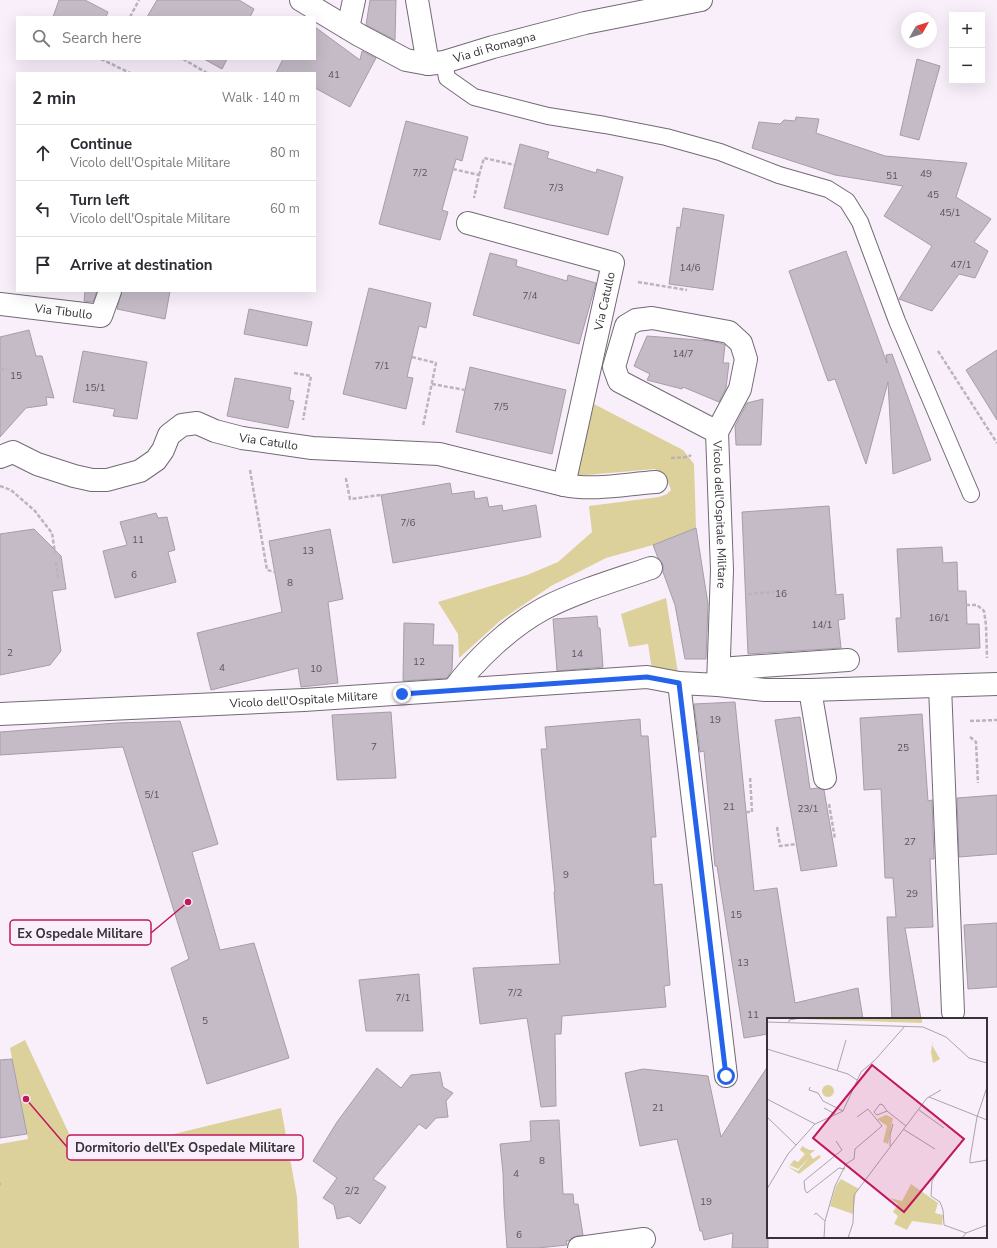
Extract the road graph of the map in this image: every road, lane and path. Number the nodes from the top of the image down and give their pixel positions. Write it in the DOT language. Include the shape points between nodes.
graph roads {
  1 [pos="139,0"];
  2 [pos="301,0"];
  3 [pos="354,0"];
  4 [pos="417,0"];
  5 [pos="701,0"];
  6 [pos="131,16"];
  7 [pos="348,28"];
  8 [pos="103,60"];
  9 [pos="186,60"];
  10 [pos="436,63"];
  11 [pos="128,72"];
  12 [pos="205,72"];
  13 [pos="515,165"];
  14 [pos="453,169"];
  15 [pos="479,175"];
  16 [pos="468,223"];
  17 [pos="110,292"];
  18 [pos="0,304"];
  19 [pos="935,346"];
  20 [pos="412,357"];
  21 [pos="7,369"];
  22 [pos="0,370"];
  23 [pos="294,374"];
  24 [pos="432,384"];
  25 [pos="465,390"];
  26 [pos="717,432"];
  27 [pos="997,443"];
  28 [pos="298,446"];
  29 [pos="417,453"];
  30 [pos="0,456"];
  31 [pos="250,470"];
  32 [pos="354,478"];
  33 [pos="656,482"];
  34 [pos="0,485"];
  35 [pos="564,485"];
  36 [pos="971,494"];
  37 [pos="381,495"];
  38 [pos="55,553"];
  39 [pos="56,562"];
  40 [pos="651,568"];
  41 [pos="275,572"];
  42 [pos="58,578"];
  43 [pos="966,604"];
  44 [pos="848,660"];
  45 [pos="718,677"];
  46 [pos="679,683"];
  47 [pos="992,684"];
  48 [pos="940,686"];
  49 [pos="453,690"];
  50 [pos="810,690"];
  51 [pos="0,714"];
  52 [pos="750,776"];
  53 [pos="825,778"];
  54 [pos="746,812"];
  55 [pos="777,827"];
  56 [pos="835,839"];
  57 [pos="796,844"];
  58 [pos="953,1012"];
  59 [pos="726,1076"];
  60 [pos="644,1239"];
  61 [pos="579,1248"];
  1 -- 6 [label="path"];
  2 -- 7 [label="street, Via di Romagna"];
  3 -- 7 [label="street"];
  4 -- 10 [label="street"];
  5 -- 10 [label="street, Via di Romagna" via="585,23"];
  7 -- 10 [label="street, Via di Romagna" via="406,60"];
  8 -- 11 [label="path"];
  9 -- 12 [label="path"];
  10 -- 36 [label="lane" via="447,78 474,97 548,116 666,137 720,152 780,175 828,189 847,201 860,222 896,321"];
  13 -- 15 [label="path" via="484,158"];
  14 -- 15 [label="path"];
  15 -- 16 [label="path"];
  16 -- 35 [label="street, Via Catullo" via="613,263"];
  17 -- 18 [label="street, Via Tibullo" via="101,316"];
  19 -- 27 [label="path"];
  20 -- 24 [label="path" via="436,363"];
  21 -- 22 [label="path"];
  23 -- 28 [label="path" via="311,376"];
  24 -- 25 [label="path"];
  24 -- 29 [label="path"];
  26 -- 26 [label="street, Vicolo dell'Ospitale Militare" via="619,381 614,367 626,326 636,320 652,318 729,332 741,343 746,359 740,389"];
  26 -- 45 [label="street, Vicolo dell'Ospitale Militare" via="722,570"];
  28 -- 29 [label="street, Via Catullo"];
  28 -- 30 [label="street, Via Catullo" via="242,438 197,423 182,425 169,436 156,460 140,470 107,480 74,476 37,464 13,452"];
  29 -- 35 [label="street, Via Catullo" via="439,454"];
  31 -- 41 [label="path" via="267,570"];
  32 -- 37 [label="path" via="346,479 350,500"];
  33 -- 35 [label="street, Via Catullo" via="584,487"];
  34 -- 38 [label="path" via="35,511 52,533"];
  39 -- 42 [label="path"];
  40 -- 49 [label="street" via="542,609 506,634 465,674"];
  43 -- 47 [label="path" via="977,605 984,611"];
  44 -- 45 [label="street"];
  45 -- 46 [label="street, Vicolo dell'Ospitale Militare"];
  45 -- 50 [label="street, Vicolo dell'Ospitale Militare" via="765,690"];
  46 -- 49 [label="street, Vicolo dell'Ospitale Militare" via="647,677"];
  46 -- 59 [label="street"];
  47 -- 48 [label="street, Vicolo dell'Ospitale Militare"];
  48 -- 50 [label="street, Vicolo dell'Ospitale Militare"];
  48 -- 58 [label="street"];
  49 -- 51 [label="street, Vicolo dell'Ospitale Militare" via="304,700"];
  50 -- 53 [label="street"];
  52 -- 54 [label="path" via="752,812"];
  53 -- 56 [label="path"];
  55 -- 57 [label="path" via="780,846"];
  60 -- 61 [label="street"];
}
